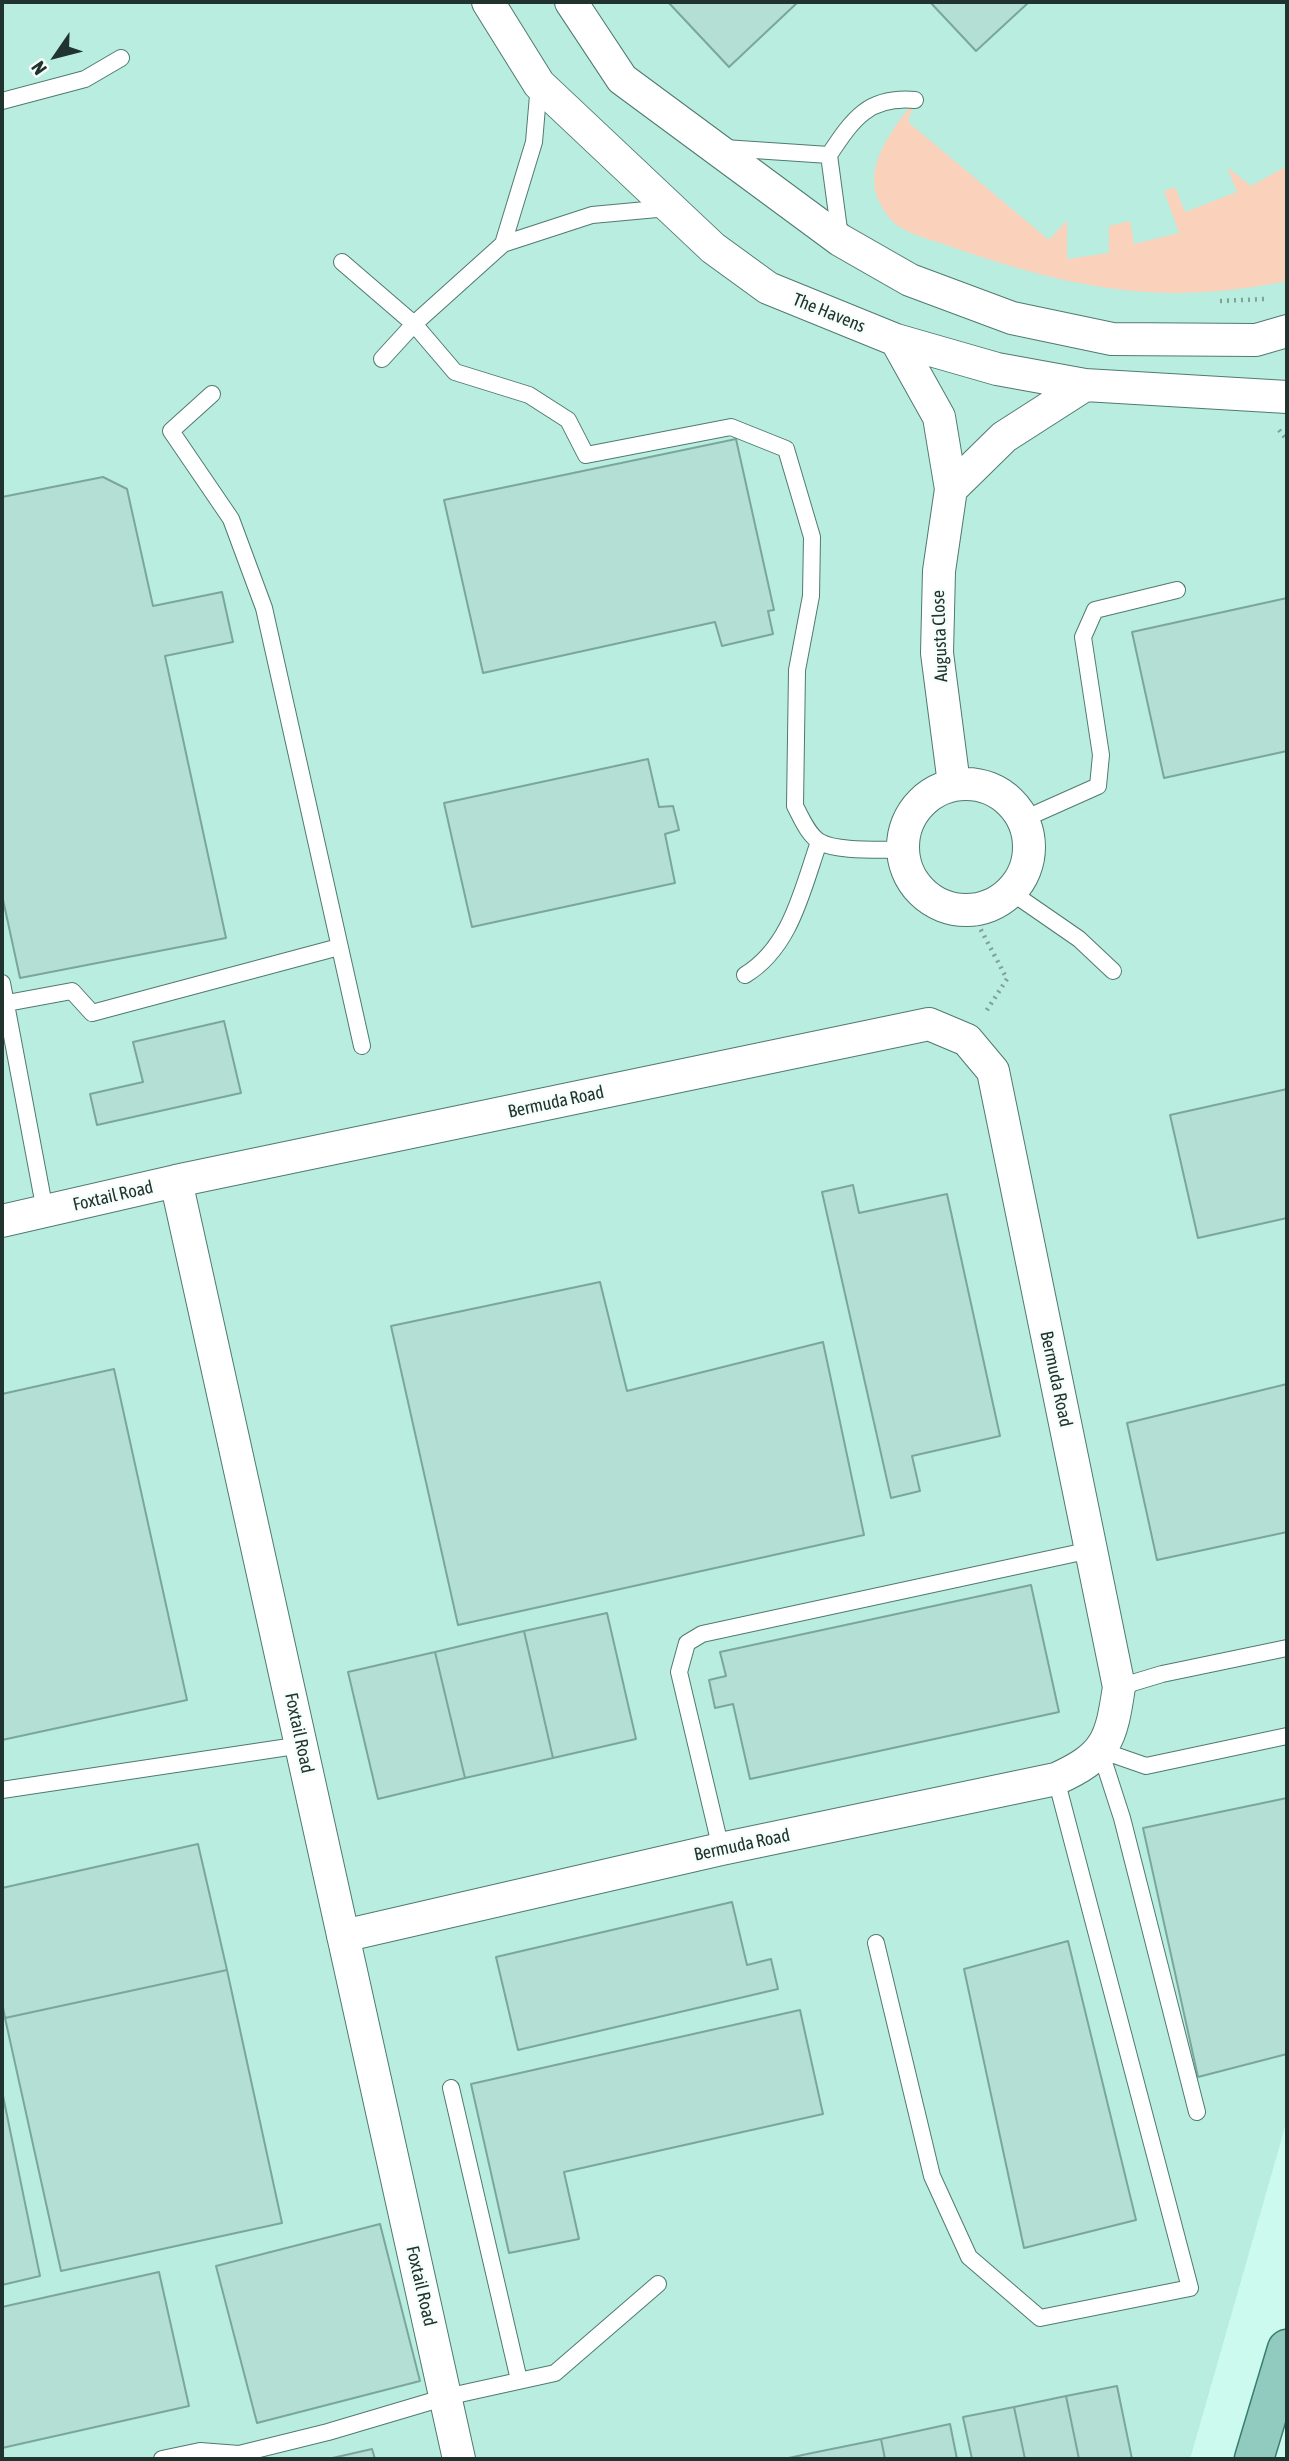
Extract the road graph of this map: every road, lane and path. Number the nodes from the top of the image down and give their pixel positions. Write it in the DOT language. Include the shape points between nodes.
graph roads {
  1 [pos="488,2"];
  2 [pos="570,2"];
  3 [pos="121,58"];
  4 [pos="539,84"];
  5 [pos="915,100"];
  6 [pos="2,101"];
  7 [pos="718,148"];
  8 [pos="828,155"];
  9 [pos="670,207"];
  10 [pos="840,240"];
  11 [pos="503,244"];
  12 [pos="342,262"];
  13 [pos="415,324"];
  14 [pos="1287,331"];
  15 [pos="896,340"];
  16 [pos="383,359"];
  17 [pos="1085,385"];
  18 [pos="212,394"];
  19 [pos="1287,397"];
  20 [pos="951,489"];
  21 [pos="1177,590"];
  22 [pos="954,784"];
  23 [pos="1024,819"];
  24 [pos="819,842"];
  25 [pos="902,850"];
  26 [pos="1011,892"];
  27 [pos="971,911"];
  28 [pos="339,947"];
  29 [pos="1113,971"];
  30 [pos="745,975"];
  31 [pos="2,983"];
  32 [pos="7,1003"];
  33 [pos="967,1040"];
  34 [pos="362,1046"];
  35 [pos="176,1181"];
  36 [pos="45,1211"];
  37 [pos="2,1221"];
  38 [pos="1091,1550"];
  39 [pos="1287,1648"];
  40 [pos="1119,1687"];
  41 [pos="1287,1736"];
  42 [pos="302,1745"];
  43 [pos="1100,1751"];
  44 [pos="1056,1779"];
  45 [pos="2,1790"];
  46 [pos="721,1849"];
  47 [pos="343,1936"];
  48 [pos="876,1943"];
  49 [pos="451,2088"];
  50 [pos="1197,2112"];
  51 [pos="657,2284"];
  52 [pos="1287,2349"];
  53 [pos="519,2380"];
  54 [pos="446,2397"];
  55 [pos="162,2459"];
  56 [pos="459,2459"];
  57 [pos="1254,2459"];
  1 -- 4 [label="street, The Havens"];
  2 -- 7 [label="street" via="622,79"];
  3 -- 6 [label="lane" via="85,79"];
  4 -- 9 [label="street, The Havens"];
  4 -- 11 [label="lane" via="534,142"];
  5 -- 8 [label="lane" via="878,102 851,122"];
  7 -- 8 [label="lane"];
  7 -- 10 [label="street"];
  8 -- 10 [label="lane"];
  9 -- 11 [label="lane" via="592,215"];
  9 -- 15 [label="street, The Havens" via="713,248 768,288"];
  10 -- 14 [label="street" via="910,280 1012,318 1112,339 1255,341"];
  11 -- 13 [label="lane"];
  12 -- 13 [label="lane"];
  13 -- 16 [label="lane"];
  13 -- 24 [label="lane" via="455,372 529,395 568,420 586,455 731,427 786,449 811,537 811,596 797,670 795,806"];
  15 -- 17 [label="street, The Havens" via="997,369"];
  15 -- 20 [label="street, Augusta Close" via="939,418"];
  17 -- 19 [label="street, The Havens"];
  17 -- 20 [label="street" via="1004,437"];
  18 -- 28 [label="lane" via="171,431 231,519 264,608"];
  20 -- 22 [label="street, Augusta Close" via="939,571 937,653"];
  21 -- 23 [label="lane" via="1095,610 1083,637 1101,755 1098,786"];
  22 -- 23 [label="street" via="975,783 995,790 1012,802"];
  22 -- 25 [label="street" via="922,801 911,815"];
  23 -- 26 [label="street" via="1030,838 1029,858"];
  24 -- 25 [label="lane"];
  24 -- 30 [label="lane" via="785,937 763,964"];
  25 -- 27 [label="street" via="917,887 932,901"];
  26 -- 27 [label="street"];
  26 -- 29 [label="lane" via="1079,939"];
  27 -- 33 [label="path" via="1007,979"];
  28 -- 32 [label="lane" via="92,1013 72,991"];
  28 -- 34 [label="lane"];
  31 -- 32 [label="lane"];
  32 -- 36 [label="lane"];
  33 -- 35 [label="street, Bermuda Road" via="929,1024"];
  33 -- 38 [label="street, Bermuda Road" via="993,1071"];
  35 -- 36 [label="street, Foxtail Road"];
  35 -- 42 [label="street, Foxtail Road"];
  36 -- 37 [label="street, Foxtail Road"];
  38 -- 40 [label="street, Bermuda Road"];
  38 -- 46 [label="lane" via="702,1634 687,1643 679,1672"];
  39 -- 40 [label="lane"];
  40 -- 43 [label="street, Bermuda Road" via="1113,1727"];
  41 -- 43 [label="lane" via="1146,1766"];
  42 -- 45 [label="lane"];
  42 -- 47 [label="street, Foxtail Road"];
  43 -- 44 [label="street, Bermuda Road" via="1087,1765"];
  43 -- 50 [label="lane" via="1122,1818"];
  44 -- 46 [label="street, Bermuda Road"];
  44 -- 48 [label="lane" via="1190,2288 1040,2318 969,2257 932,2176"];
  46 -- 47 [label="street, Bermuda Road"];
  47 -- 54 [label="street, Foxtail Road"];
  49 -- 53 [label="lane"];
  51 -- 53 [label="lane" via="555,2373"];
  52 -- 57 [label="main road"];
  53 -- 54 [label="lane"];
  54 -- 55 [label="lane" via="239,2454 201,2451"];
  54 -- 56 [label="street, Foxtail Road"];
}
